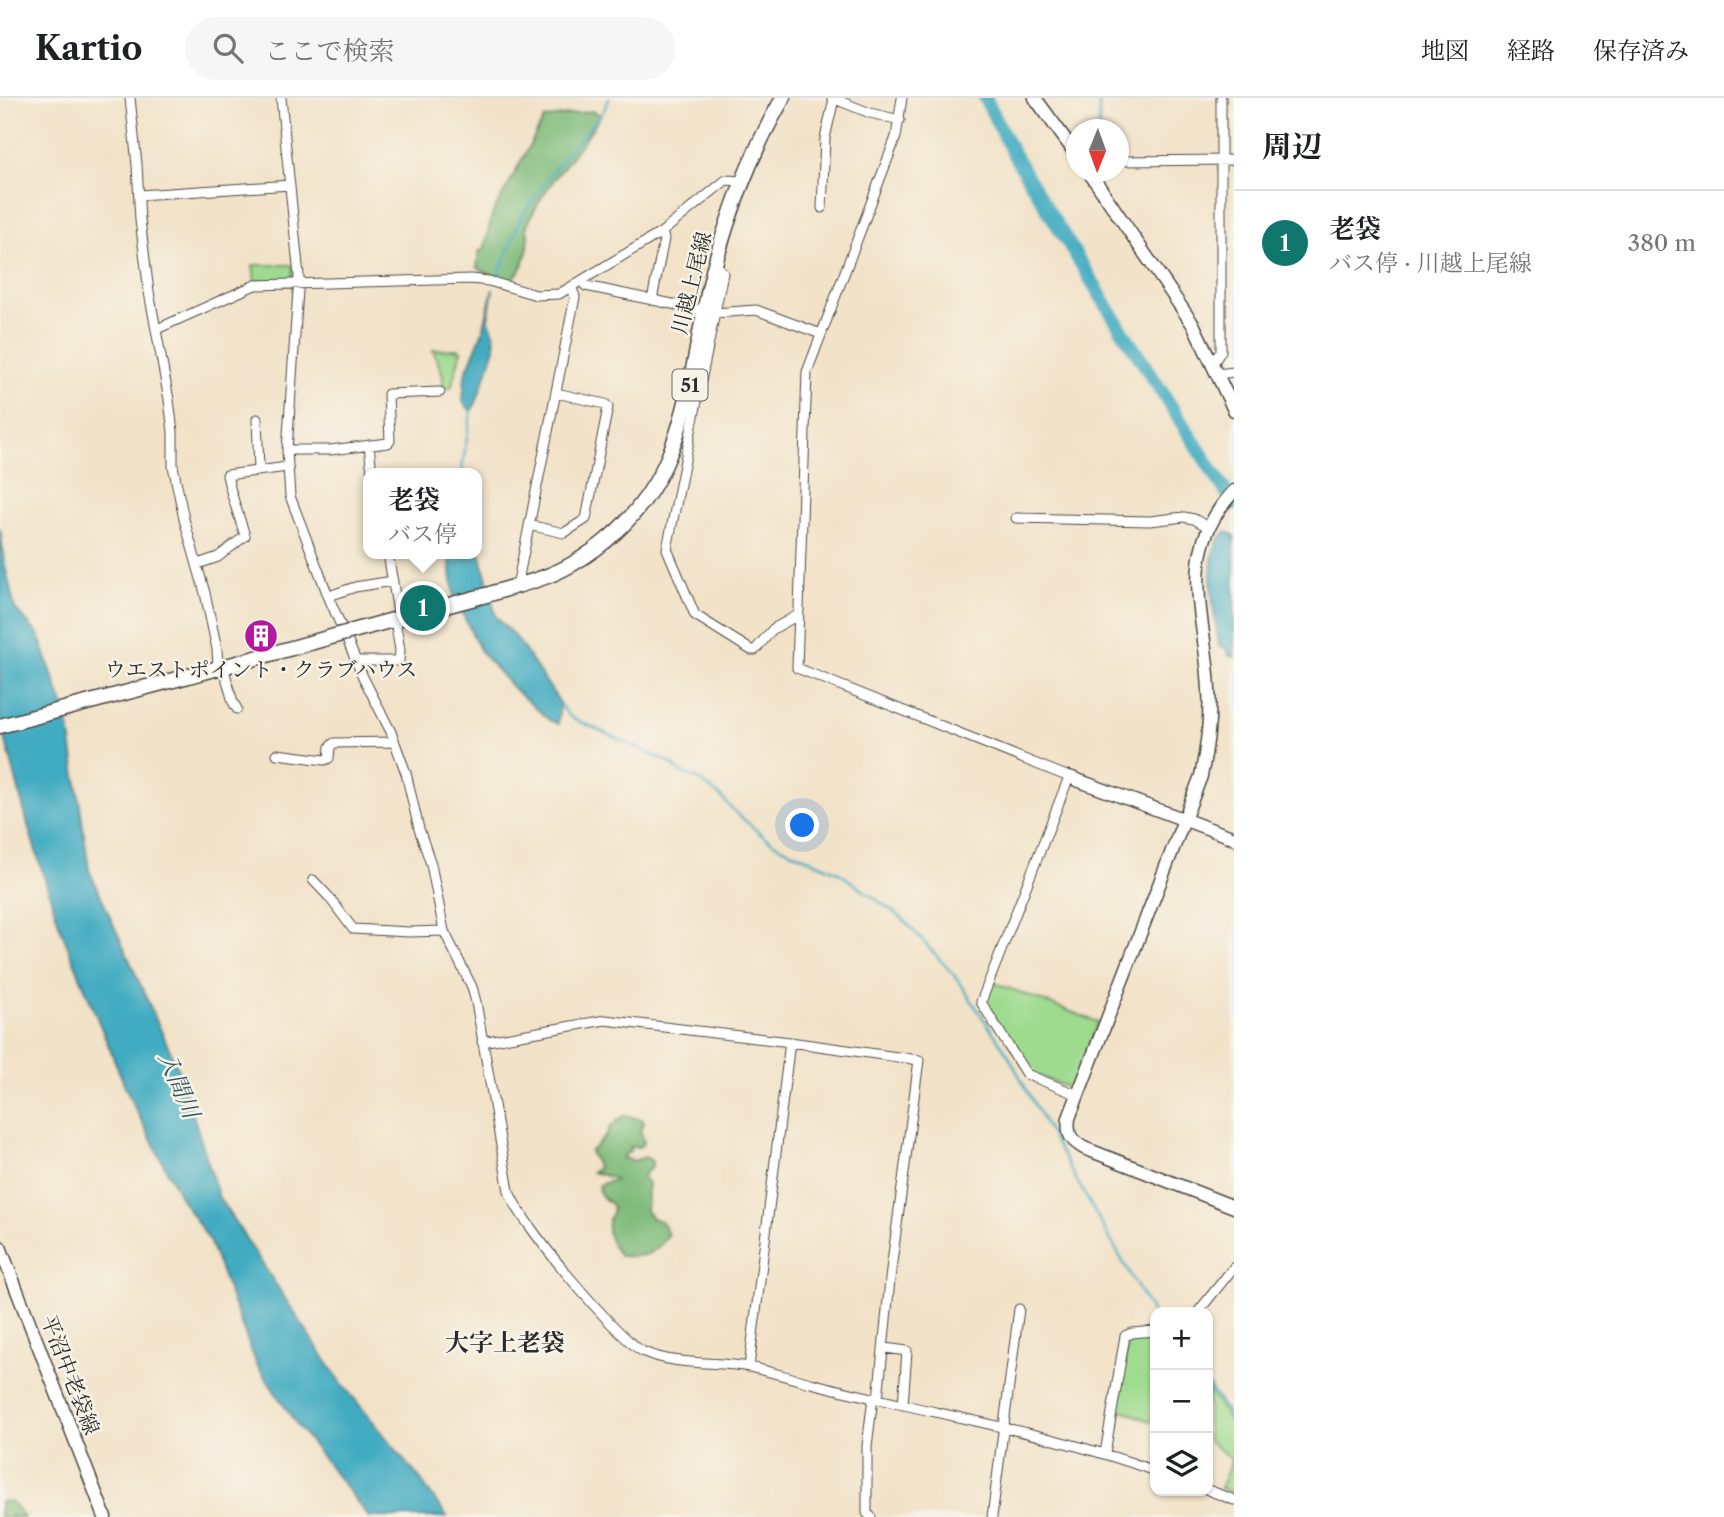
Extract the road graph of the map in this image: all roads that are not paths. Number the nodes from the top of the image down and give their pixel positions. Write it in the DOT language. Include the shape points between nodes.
graph roads {
  1 [pos="130,98"];
  2 [pos="281,98"];
  3 [pos="783,98"];
  4 [pos="902,98"];
  5 [pos="1035,98"];
  6 [pos="1221,98"];
  7 [pos="833,99"];
  8 [pos="900,120"];
  9 [pos="1066,140"];
  10 [pos="1221,160"];
  11 [pos="1234,160"];
  12 [pos="1129,161"];
  13 [pos="742,181"];
  14 [pos="1097,182"];
  15 [pos="290,186"];
  16 [pos="139,195"];
  17 [pos="822,208"];
  18 [pos="662,232"];
  19 [pos="582,282"];
  20 [pos="298,286"];
  21 [pos="572,288"];
  22 [pos="652,300"];
  23 [pos="710,312"];
  24 [pos="157,329"];
  25 [pos="821,334"];
  26 [pos="1215,370"];
  27 [pos="1234,372"];
  28 [pos="440,392"];
  29 [pos="556,393"];
  30 [pos="1234,410"];
  31 [pos="257,419"];
  32 [pos="369,445"];
  33 [pos="287,450"];
  34 [pos="287,467"];
  35 [pos="371,468"];
  36 [pos="259,469"];
  37 [pos="1234,491"];
  38 [pos="1017,518"];
  39 [pos="529,525"];
  40 [pos="1208,527"];
  41 [pos="389,559"];
  42 [pos="198,564"];
  43 [pos="393,581"];
  44 [pos="517,586"];
  45 [pos="329,596"];
  46 [pos="798,615"];
  47 [pos="397,619"];
  48 [pos="356,661"];
  49 [pos="217,668"];
  50 [pos="237,709"];
  51 [pos="0,726"];
  52 [pos="396,742"];
  53 [pos="277,754"];
  54 [pos="1069,777"];
  55 [pos="1185,820"];
  56 [pos="1234,838"];
  57 [pos="313,880"];
  58 [pos="444,931"];
  59 [pos="482,1042"];
  60 [pos="790,1042"];
  61 [pos="1078,1096"];
  62 [pos="1234,1207"];
  63 [pos="0,1247"];
  64 [pos="1234,1267"];
  65 [pos="1202,1307"];
  66 [pos="1019,1309"];
  67 [pos="1150,1331"];
  68 [pos="885,1348"];
  69 [pos="749,1367"];
  70 [pos="876,1398"];
  71 [pos="903,1405"];
  72 [pos="1005,1427"];
  73 [pos="1105,1453"];
  74 [pos="1150,1469"];
  75 [pos="1213,1492"];
  76 [pos="1234,1500"];
  77 [pos="105,1517"];
  78 [pos="870,1517"];
  79 [pos="992,1517"];
  1 -- 16 [label="street"];
  2 -- 15 [label="street"];
  3 -- 13 [label="main road, 川越上尾線 / 51"];
  4 -- 8 [label="street"];
  5 -- 9 [label="street"];
  6 -- 10 [label="street"];
  7 -- 8 [label="street"];
  7 -- 17 [label="street" via="825,138"];
  8 -- 25 [label="street"];
  10 -- 11 [label="street"];
  10 -- 12 [label="street"];
  10 -- 26 [label="street" via="1221,351"];
  13 -- 18 [label="street" via="726,180"];
  13 -- 23 [label="main road, 川越上尾線 / 51" via="715,265"];
  14 -- 26 [label="street" via="1188,316"];
  15 -- 16 [label="street"];
  15 -- 20 [label="street"];
  16 -- 24 [label="street"];
  18 -- 19 [label="street"];
  18 -- 22 [label="street"];
  19 -- 21 [label="street"];
  19 -- 22 [label="street"];
  20 -- 21 [label="street" via="471,279 546,296"];
  20 -- 24 [label="street" via="255,285"];
  20 -- 33 [label="street"];
  21 -- 29 [label="street" via="575,297"];
  22 -- 23 [label="street"];
  23 -- 25 [label="street" via="756,310"];
  23 -- 44 [label="main road, 川越上尾線 / 51" via="681,427 646,499 594,550 560,570"];
  23 -- 46 [label="street" via="667,549 695,615 751,650 773,629"];
  24 -- 42 [label="street" via="173,432 173,466"];
  25 -- 46 [label="street" via="807,372"];
  26 -- 27 [label="street"];
  26 -- 30 [label="street"];
  28 -- 32 [label="street" via="388,394 390,441"];
  29 -- 39 [label="street"];
  29 -- 39 [label="street" via="608,407 589,506 586,519 564,533"];
  31 -- 36 [label="street"];
  32 -- 33 [label="street"];
  32 -- 35 [label="street"];
  33 -- 34 [label="street"];
  34 -- 36 [label="street"];
  34 -- 45 [label="street" via="293,507"];
  36 -- 42 [label="street" via="228,475 245,536 218,557"];
  37 -- 40 [label="street"];
  38 -- 40 [label="street" via="1150,521 1184,517"];
  39 -- 44 [label="street"];
  40 -- 55 [label="street" via="1197,566 1209,690 1208,739"];
  41 -- 43 [label="street"];
  42 -- 49 [label="street"];
  43 -- 45 [label="street"];
  43 -- 47 [label="street"];
  44 -- 47 [label="main road, 川越上尾線 / 51"];
  45 -- 48 [label="street"];
  46 -- 54 [label="street" via="800,671"];
  47 -- 48 [label="street" via="399,661"];
  47 -- 49 [label="main road, 川越上尾線 / 51, bridge"];
  48 -- 52 [label="street"];
  49 -- 50 [label="street"];
  49 -- 51 [label="main road, 川越上尾線 / 51"];
  52 -- 53 [label="street" via="334,743 325,760"];
  52 -- 58 [label="street" via="431,864"];
  54 -- 55 [label="street"];
  54 -- 61 [label="street" via="981,1002 1026,1074"];
  55 -- 56 [label="street"];
  55 -- 61 [label="street"];
  57 -- 58 [label="street" via="353,929"];
  58 -- 59 [label="street" via="472,987"];
  59 -- 60 [label="street" via="605,1020"];
  59 -- 69 [label="street" via="510,1196 545,1247 624,1338 642,1351 670,1359"];
  60 -- 68 [label="street" via="919,1060"];
  60 -- 69 [label="street"];
  61 -- 62 [label="street" via="1068,1126 1074,1142"];
  63 -- 77 [label="street, 平沼中老袋線"];
  64 -- 65 [label="street"];
  66 -- 72 [label="street"];
  67 -- 73 [label="street" via="1125,1336"];
  68 -- 70 [label="street"];
  68 -- 71 [label="street" via="907,1352"];
  69 -- 70 [label="street"];
  70 -- 71 [label="street"];
  70 -- 78 [label="street" via="867,1446"];
  71 -- 72 [label="street"];
  72 -- 73 [label="street"];
  72 -- 79 [label="street"];
  73 -- 74 [label="street"];
  75 -- 76 [label="street"];
}
